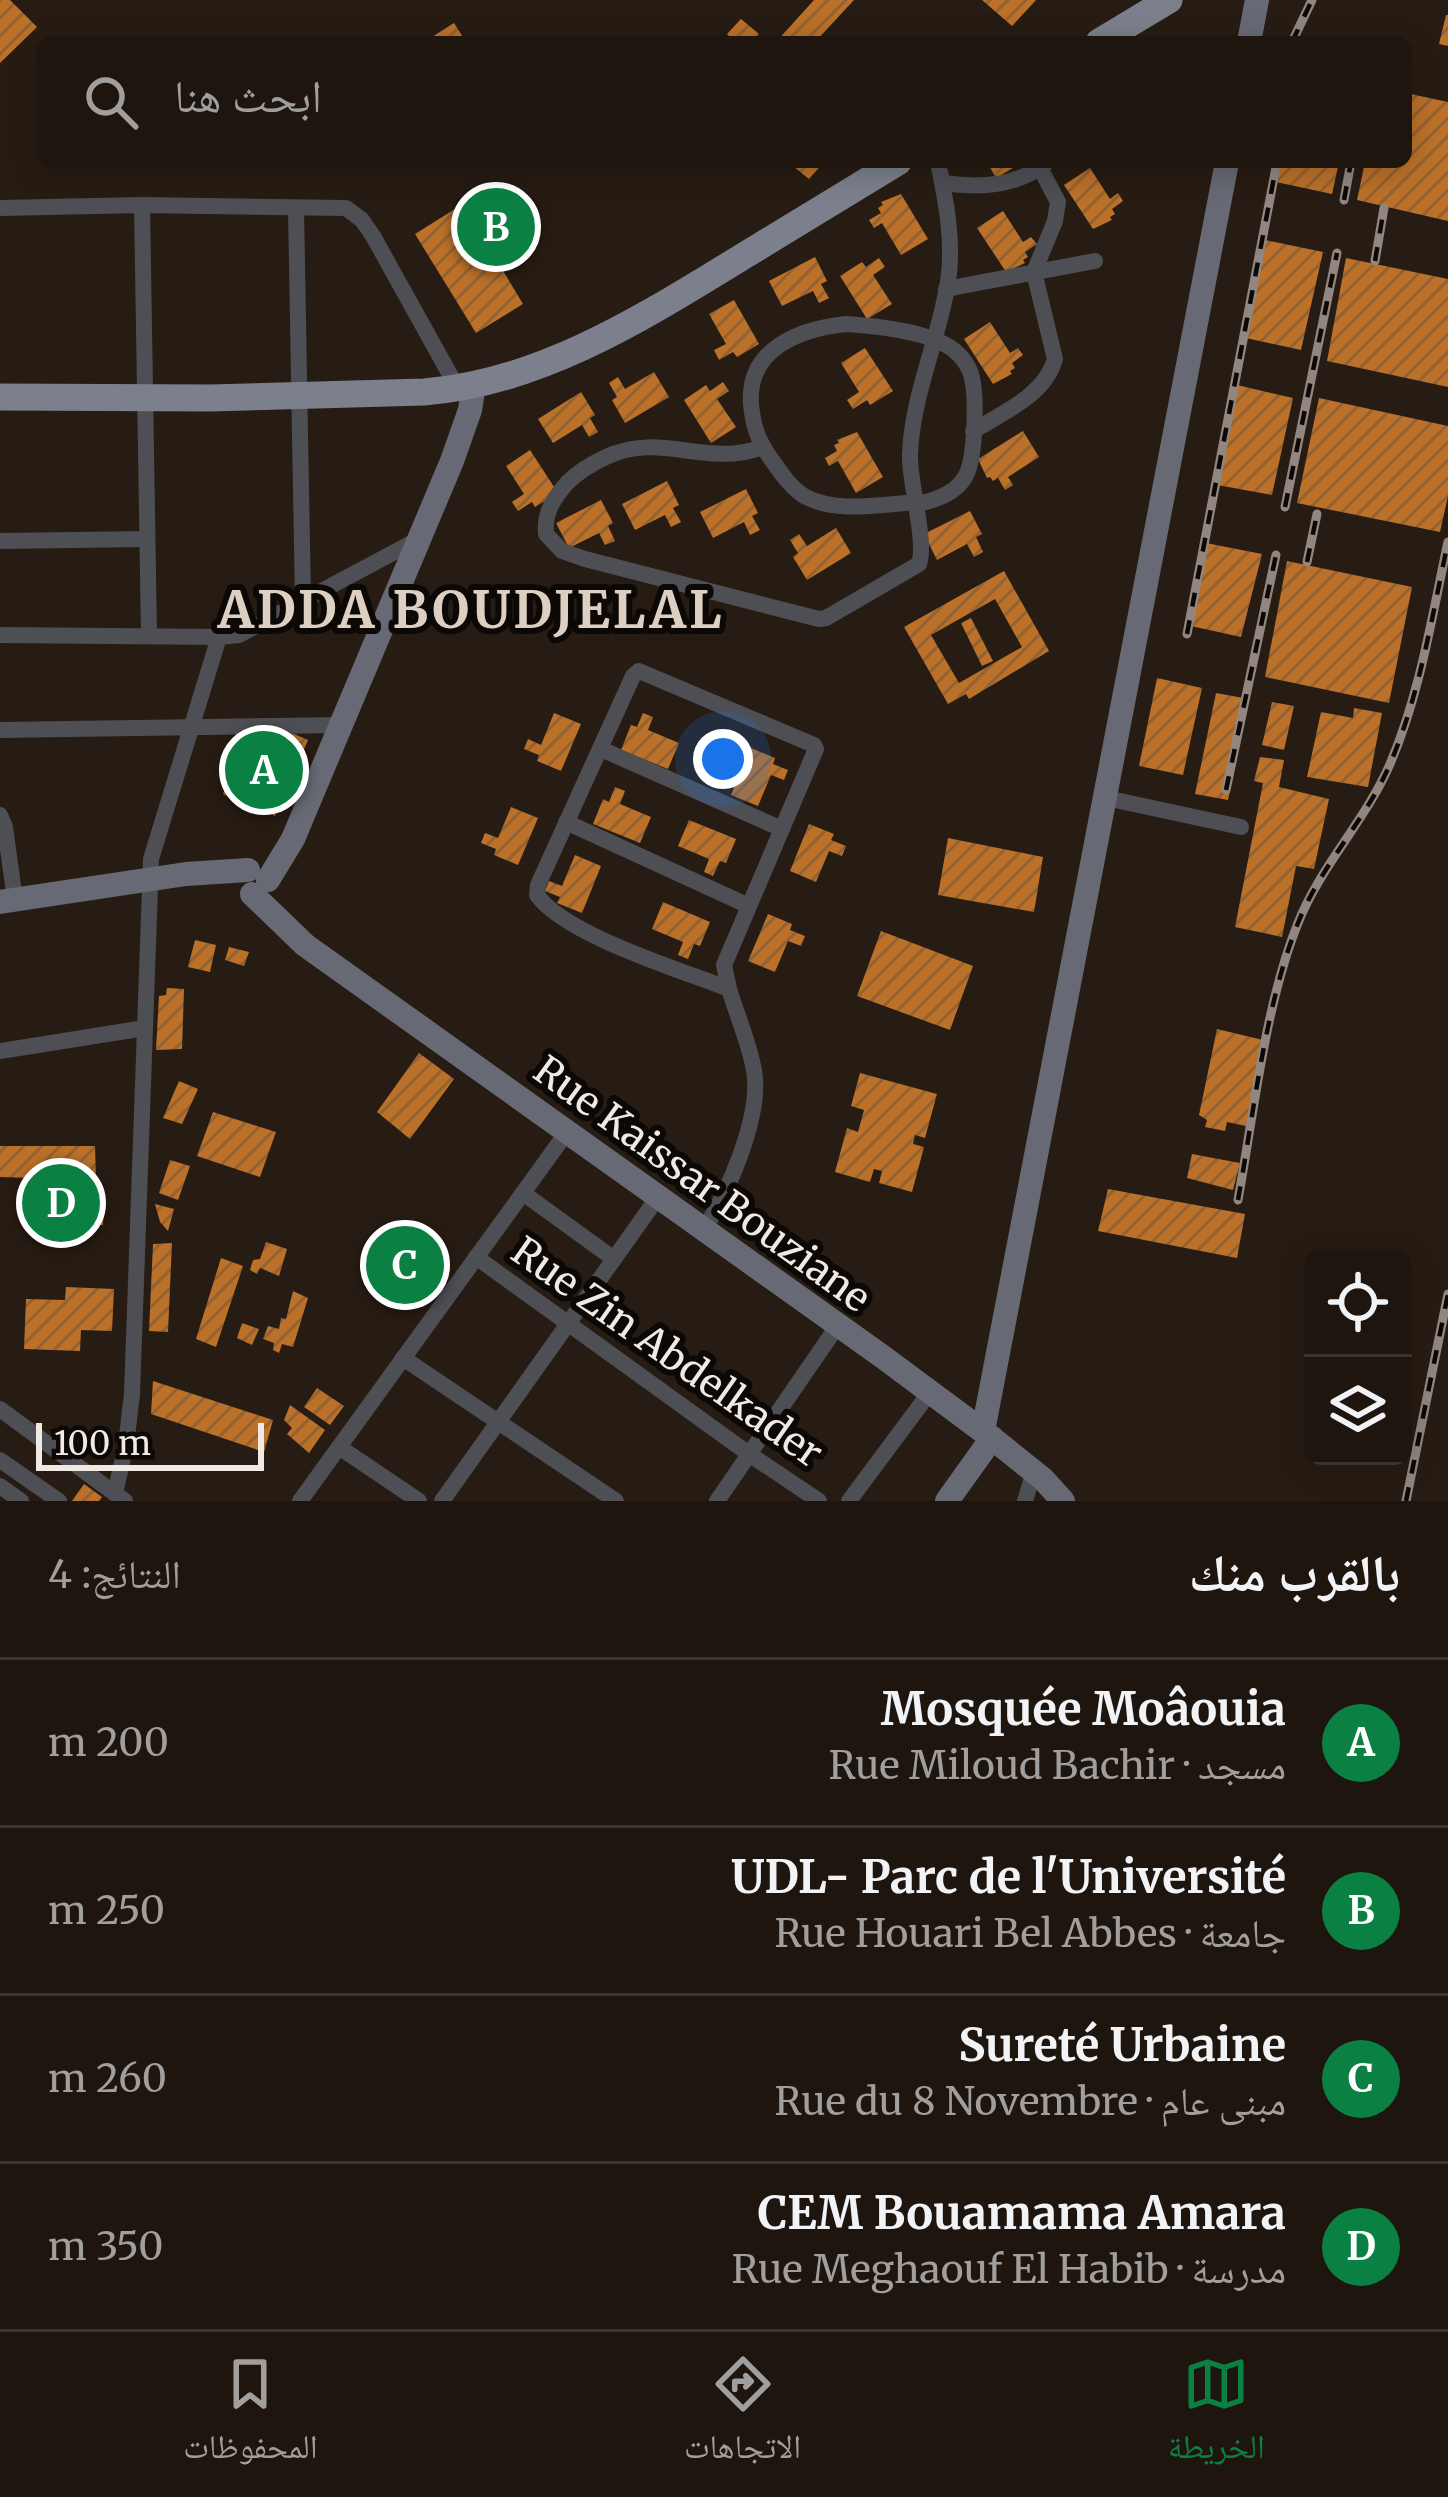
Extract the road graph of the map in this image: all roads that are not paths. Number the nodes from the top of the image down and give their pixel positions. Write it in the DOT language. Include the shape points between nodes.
graph roads {
  1 [pos="1169,0"];
  2 [pos="1257,0"];
  3 [pos="1109,36"];
  4 [pos="1251,36"];
  5 [pos="888,168"];
  6 [pos="939,168"];
  7 [pos="1038,168"];
  8 [pos="1044,168"];
  9 [pos="1226,168"];
  10 [pos="943,183"];
  11 [pos="142,205"];
  12 [pos="0,208"];
  13 [pos="296,209"];
  14 [pos="1095,261"];
  15 [pos="1034,272"];
  16 [pos="946,289"];
  17 [pos="935,339"];
  18 [pos="466,387"];
  19 [pos="299,395"];
  20 [pos="0,397"];
  21 [pos="145,398"];
  22 [pos="974,431"];
  23 [pos="763,447"];
  24 [pos="914,502"];
  25 [pos="147,538"];
  26 [pos="419,539"];
  27 [pos="0,541"];
  28 [pos="303,601"];
  29 [pos="0,635"];
  30 [pos="149,636"];
  31 [pos="219,637"];
  32 [pos="341,725"];
  33 [pos="192,726"];
  34 [pos="0,730"];
  35 [pos="601,749"];
  36 [pos="1106,798"];
  37 [pos="0,815"];
  38 [pos="566,822"];
  39 [pos="1241,827"];
  40 [pos="782,829"];
  41 [pos="150,879"];
  42 [pos="256,881"];
  43 [pos="8,901"];
  44 [pos="749,906"];
  45 [pos="729,988"];
  46 [pos="145,1028"];
  47 [pos="0,1051"];
  48 [pos="568,1132"];
  49 [pos="523,1193"];
  50 [pos="658,1197"];
  51 [pos="704,1229"];
  52 [pos="476,1257"];
  53 [pos="614,1258"];
  54 [pos="568,1324"];
  55 [pos="838,1325"];
  56 [pos="404,1358"];
  57 [pos="930,1392"];
  58 [pos="2,1414"];
  59 [pos="497,1421"];
  60 [pos="987,1434"];
  61 [pos="339,1447"];
  62 [pos="749,1454"];
  63 [pos="0,1460"];
  64 [pos="1034,1472"];
  65 [pos="0,1486"];
  66 [pos="120,1497"];
  67 [pos="21,1501"];
  68 [pos="59,1501"];
  69 [pos="300,1501"];
  70 [pos="419,1501"];
  71 [pos="442,1501"];
  72 [pos="616,1501"];
  73 [pos="717,1501"];
  74 [pos="819,1501"];
  75 [pos="849,1501"];
  76 [pos="947,1501"];
  77 [pos="1025,1501"];
  78 [pos="1063,1501"];
  1 -- 3 [label="main road"];
  2 -- 4 [label="street"];
  5 -- 18 [label="main road" via="628,325 526,371"];
  6 -- 10 [label="street"];
  7 -- 10 [label="street" via="990,185"];
  8 -- 15 [label="street" via="1058,202"];
  9 -- 36 [label="street"];
  10 -- 16 [label="street" via="951,250"];
  11 -- 12 [label="street"];
  11 -- 13 [label="street"];
  11 -- 21 [label="street"];
  13 -- 18 [label="street" via="346,208 362,220"];
  13 -- 19 [label="street"];
  14 -- 15 [label="street"];
  15 -- 16 [label="street"];
  15 -- 22 [label="street" via="1053,345 1051,372"];
  16 -- 17 [label="street"];
  17 -- 22 [label="street" via="970,370"];
  17 -- 23 [label="street" via="846,324 795,337 752,377 754,430"];
  17 -- 24 [label="street" via="910,453"];
  18 -- 19 [label="main road"];
  18 -- 26 [label="street" via="470,410"];
  19 -- 21 [label="main road"];
  19 -- 28 [label="street"];
  20 -- 21 [label="main road"];
  21 -- 25 [label="street"];
  22 -- 24 [label="street" via="966,476 940,498"];
  23 -- 24 [label="street" via="811,500"];
  23 -- 24 [label="street" via="714,456 655,446 620,450 566,484 550,505 546,534 585,559 823,619 919,564"];
  25 -- 27 [label="street"];
  25 -- 30 [label="street"];
  26 -- 28 [label="street"];
  26 -- 32 [label="street"];
  28 -- 31 [label="street" via="239,635"];
  29 -- 30 [label="street"];
  30 -- 31 [label="street"];
  31 -- 33 [label="street"];
  32 -- 33 [label="street"];
  32 -- 42 [label="street" via="292,839"];
  33 -- 34 [label="street"];
  33 -- 41 [label="street"];
  35 -- 38 [label="street"];
  35 -- 40 [label="street"];
  35 -- 40 [label="street" via="642,670 814,745"];
  36 -- 39 [label="street"];
  36 -- 60 [label="street"];
  37 -- 43 [label="street"];
  38 -- 44 [label="street"];
  38 -- 45 [label="street" via="538,885 541,901 593,935"];
  40 -- 44 [label="street"];
  41 -- 42 [label="street" via="203,873"];
  41 -- 43 [label="street"];
  41 -- 46 [label="street"];
  42 -- 48 [label="street, Rue Kaissar Bouziane" via="293,934"];
  44 -- 45 [label="street" via="724,965"];
  45 -- 51 [label="street" via="756,1094 751,1124"];
  46 -- 47 [label="street"];
  46 -- 66 [label="street" via="132,1394"];
  48 -- 49 [label="street"];
  48 -- 50 [label="street, Rue Kaissar Bouziane"];
  49 -- 52 [label="street"];
  49 -- 53 [label="street"];
  50 -- 51 [label="street, Rue Kaissar Bouziane"];
  50 -- 53 [label="street"];
  51 -- 55 [label="street, Rue Kaissar Bouziane"];
  52 -- 54 [label="street, Rue Zin Abdelkader"];
  52 -- 56 [label="street"];
  53 -- 54 [label="street"];
  54 -- 59 [label="street"];
  54 -- 62 [label="street, Rue Zin Abdelkader"];
  55 -- 57 [label="street, Rue Kaissar Bouziane"];
  55 -- 62 [label="street"];
  56 -- 59 [label="street"];
  56 -- 61 [label="street"];
  57 -- 60 [label="street, Rue Kaissar Bouziane"];
  57 -- 75 [label="street"];
  58 -- 66 [label="street"];
  59 -- 71 [label="street"];
  59 -- 72 [label="street"];
  60 -- 64 [label="street, Rue Kaissar Bouziane"];
  60 -- 76 [label="street"];
  61 -- 69 [label="street"];
  61 -- 70 [label="street"];
  62 -- 73 [label="street"];
  62 -- 74 [label="street, Rue Zin Abdelkader"];
  63 -- 68 [label="street"];
  64 -- 77 [label="street"];
  64 -- 78 [label="street, Rue Kaissar Bouziane"];
  65 -- 67 [label="street"];
}
